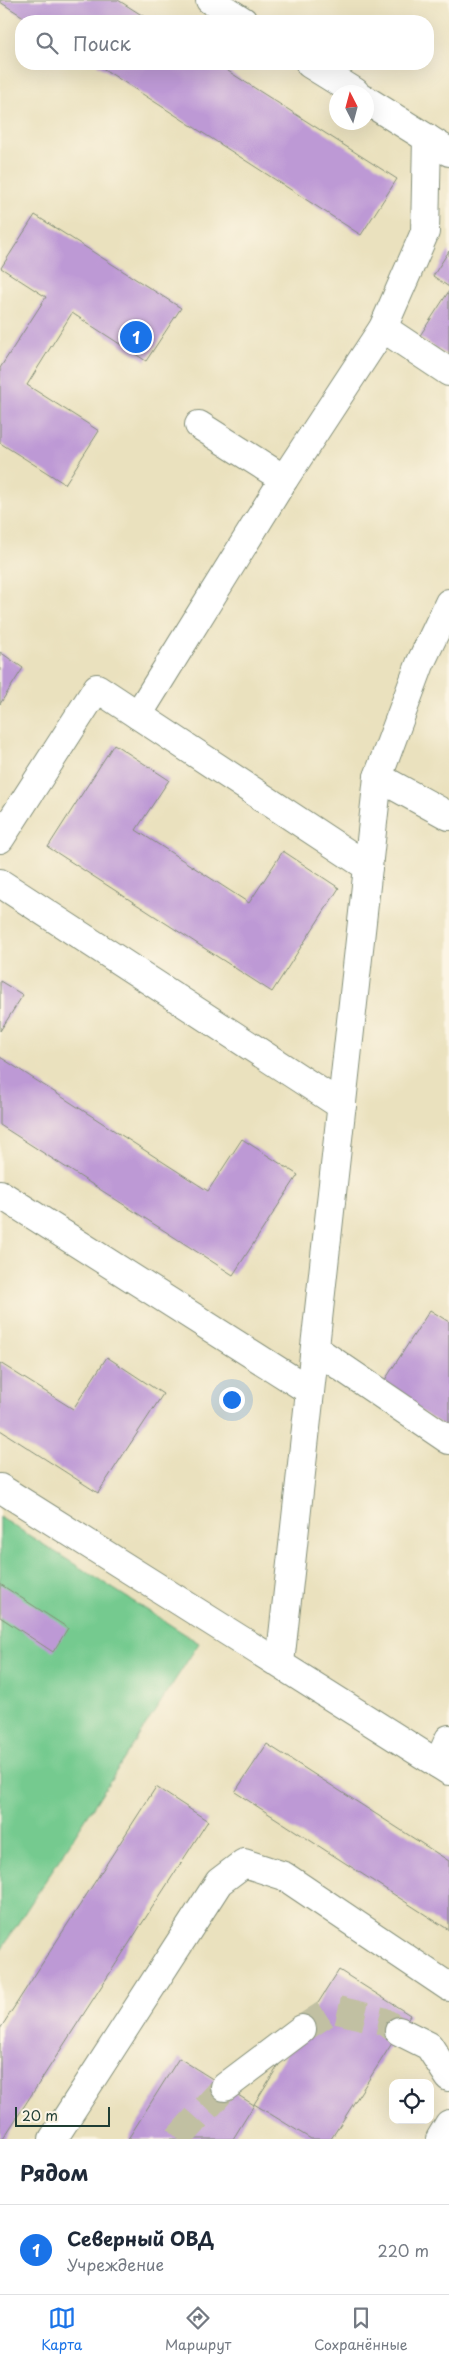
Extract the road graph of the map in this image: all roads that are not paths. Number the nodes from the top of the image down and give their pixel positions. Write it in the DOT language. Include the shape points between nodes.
graph roads {
  1 [pos="210,0"];
  2 [pos="234,15"];
  3 [pos="320,70"];
  4 [pos="344,85"];
  5 [pos="374,105"];
  6 [pos="438,145"];
  7 [pos="383,328"];
  8 [pos="449,372"];
  9 [pos="199,425"];
  10 [pos="284,479"];
  11 [pos="449,603"];
  12 [pos="138,715"];
  13 [pos="378,777"];
  14 [pos="449,816"];
  15 [pos="0,839"];
  16 [pos="368,867"];
  17 [pos="0,883"];
  18 [pos="342,1106"];
  19 [pos="0,1194"];
  20 [pos="315,1349"];
  21 [pos="310,1391"];
  22 [pos="449,1440"];
  23 [pos="0,1488"];
  24 [pos="280,1663"];
  25 [pos="449,1739"];
  26 [pos="443,1767"];
  27 [pos="449,1987"];
  28 [pos="302,2029"];
  29 [pos="399,2032"];
  30 [pos="449,2077"];
  31 [pos="225,2087"];
  32 [pos="449,2124"];
  33 [pos="53,2139"];
  34 [pos="440,2139"];
  1 -- 2 [label="street"];
  3 -- 4 [label="street"];
  5 -- 6 [label="street"];
  6 -- 7 [label="street" via="425,232"];
  7 -- 8 [label="street"];
  7 -- 10 [label="street"];
  9 -- 10 [label="street"];
  10 -- 12 [label="street"];
  11 -- 13 [label="street" via="420,664"];
  12 -- 15 [label="street" via="97,688"];
  12 -- 16 [label="street"];
  13 -- 14 [label="street"];
  13 -- 16 [label="street"];
  16 -- 18 [label="street"];
  17 -- 18 [label="street"];
  18 -- 20 [label="street"];
  19 -- 21 [label="street"];
  20 -- 21 [label="street"];
  20 -- 22 [label="street"];
  21 -- 24 [label="street"];
  23 -- 24 [label="street"];
  24 -- 26 [label="street"];
  25 -- 26 [label="street"];
  27 -- 33 [label="street" via="284,1876 244,1863 219,1882"];
  28 -- 31 [label="street"];
  29 -- 30 [label="street" via="429,2046"];
  32 -- 34 [label="street"];
}
